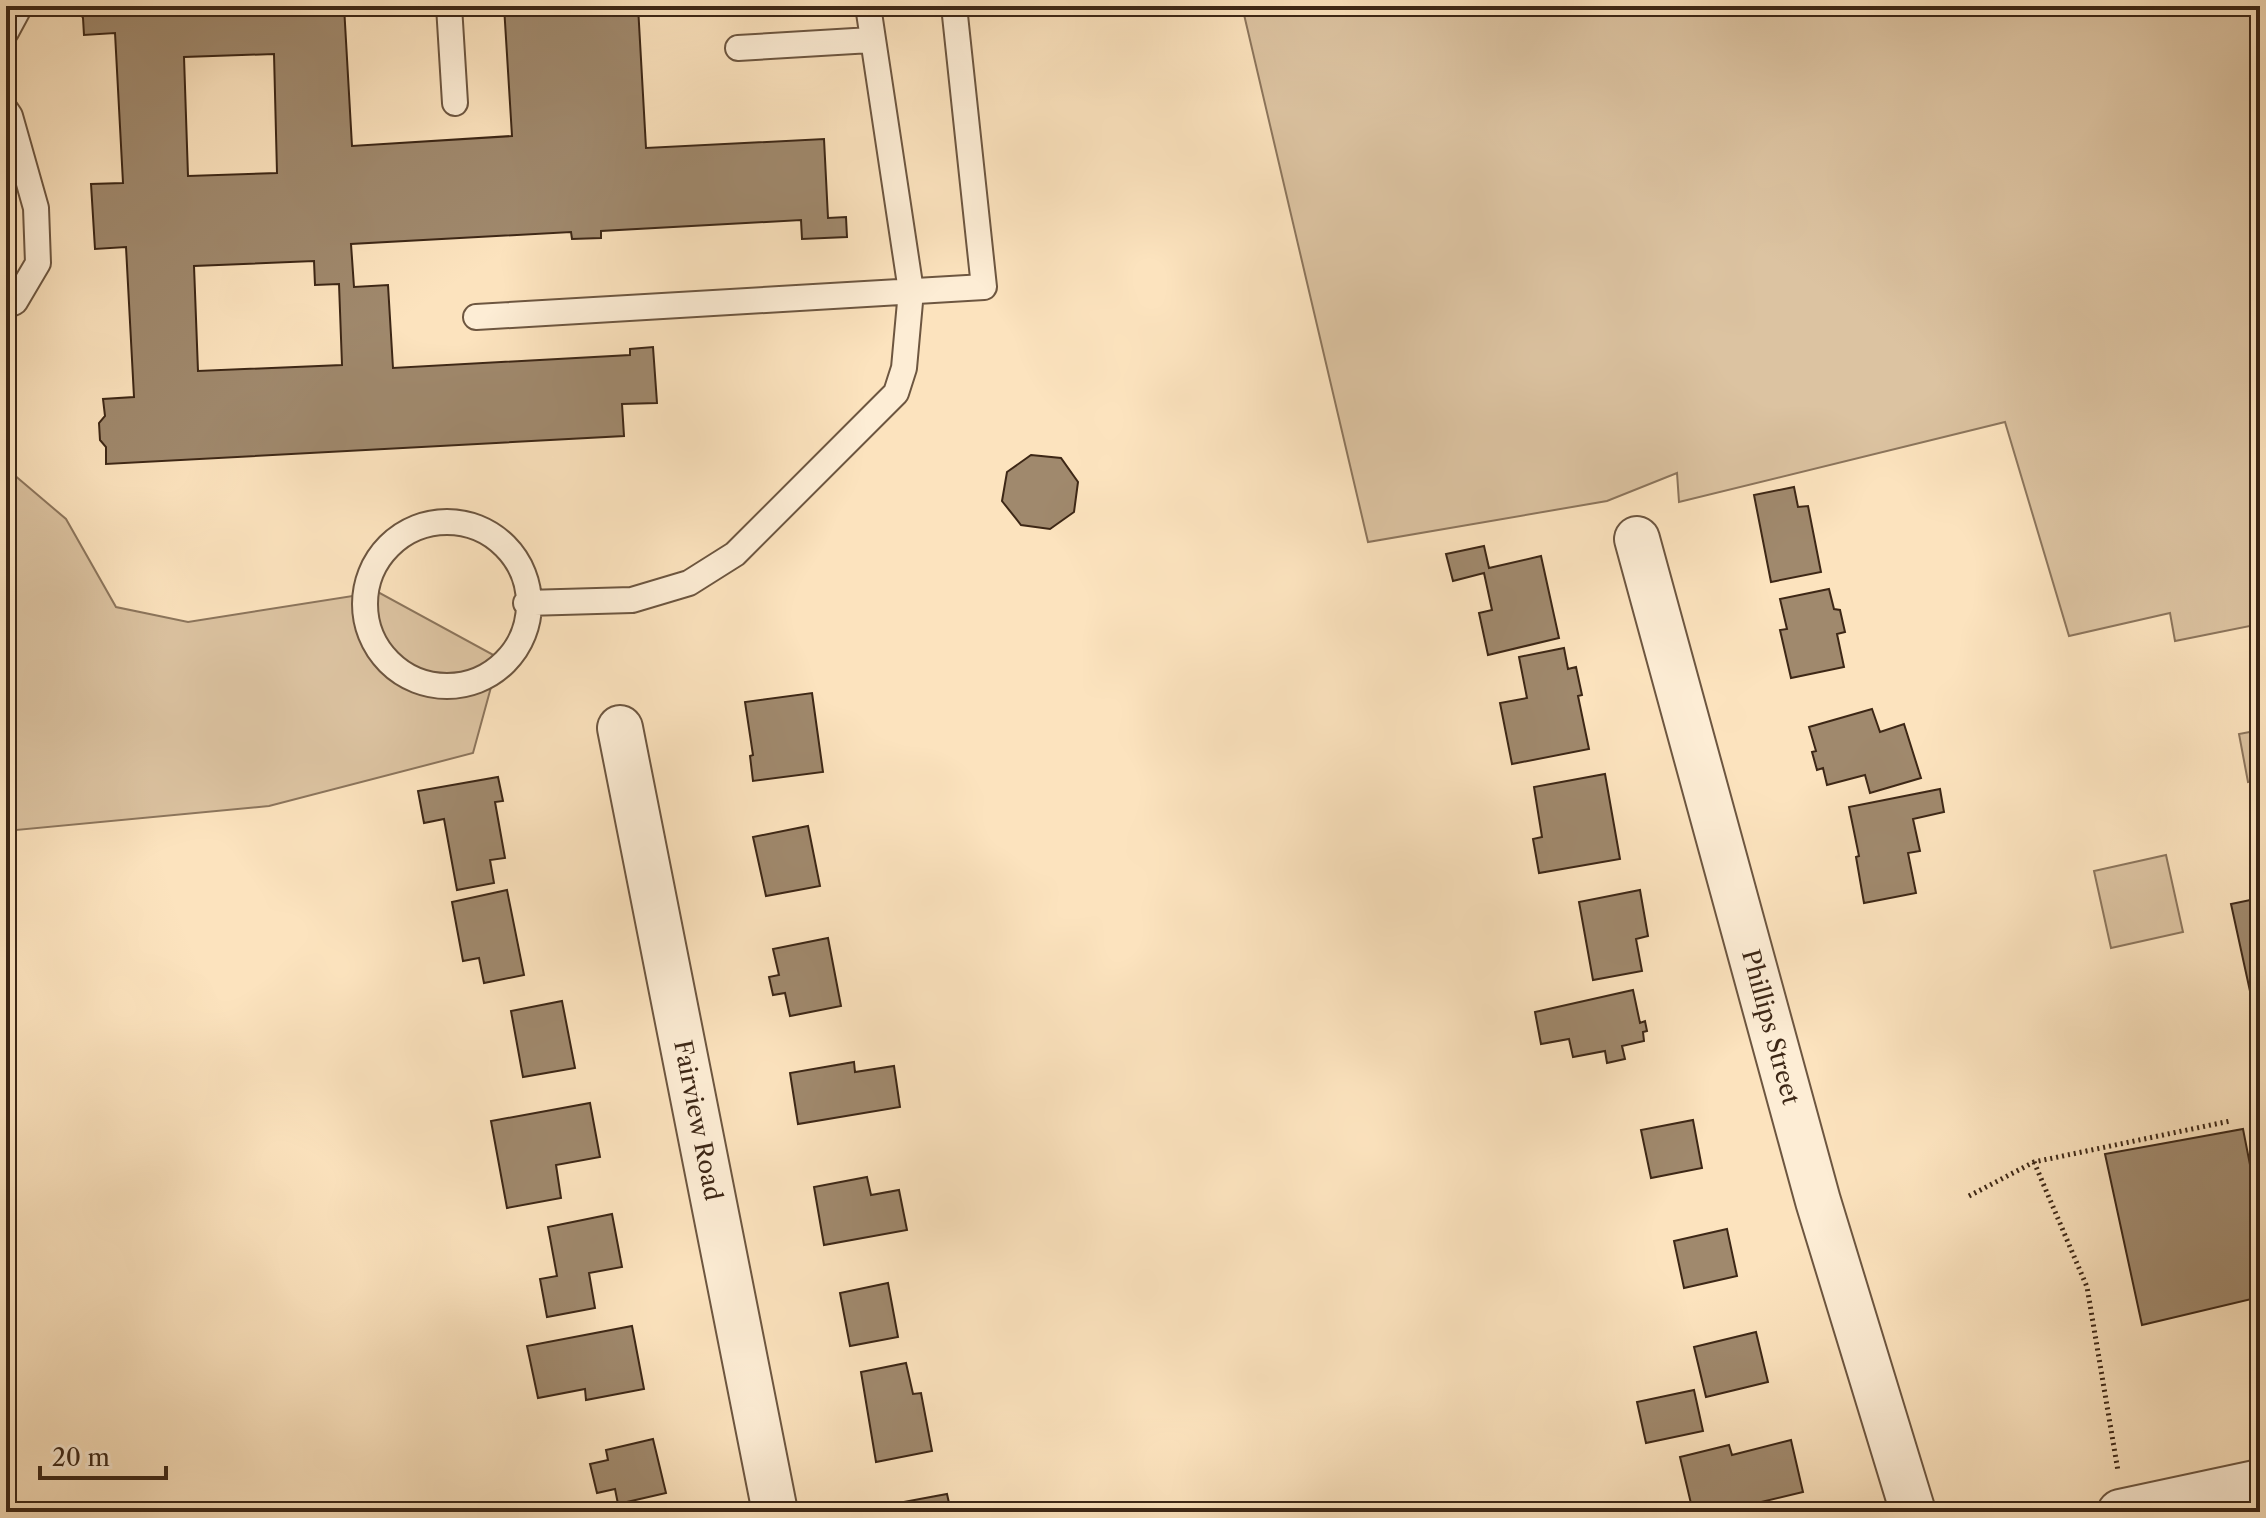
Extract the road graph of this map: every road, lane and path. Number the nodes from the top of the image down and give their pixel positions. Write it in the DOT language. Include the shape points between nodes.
graph roads {
  1 [pos="20,6"];
  2 [pos="449,6"];
  3 [pos="868,6"];
  4 [pos="954,6"];
  5 [pos="6,32"];
  6 [pos="871,40"];
  7 [pos="738,48"];
  8 [pos="455,103"];
  9 [pos="6,110"];
  10 [pos="911,291"];
  11 [pos="6,306"];
  12 [pos="476,317"];
  13 [pos="1637,539"];
  14 [pos="526,603"];
  15 [pos="620,728"];
  16 [pos="2230,1121"];
  17 [pos="2034,1162"];
  18 [pos="1969,1196"];
  19 [pos="2260,1482"];
  20 [pos="2120,1499"];
  21 [pos="775,1512"];
  22 [pos="1913,1512"];
  1 -- 5 [label="lane"];
  2 -- 8 [label="lane"];
  3 -- 6 [label="lane"];
  4 -- 10 [label="lane" via="984,287"];
  6 -- 7 [label="lane"];
  6 -- 10 [label="lane"];
  9 -- 11 [label="lane" via="36,208 38,263 15,302"];
  10 -- 12 [label="lane"];
  10 -- 14 [label="lane" via="904,368 896,393 735,554 689,583 632,600"];
  13 -- 22 [label="street, Phillips Street" via="1818,1201"];
  14 -- 14 [label="lane" via="526,577 514,554 495,535 445,520 408,531 378,557 367,581 365,609 371,637 387,661 410,678 437,687 465,686 491,675 513,656 527,631"];
  15 -- 21 [label="street, Fairview Road"];
  16 -- 17 [label="path"];
  17 -- 18 [label="path"];
  17 -- 20 [label="path" via="2087,1287"];
  19 -- 20 [label="street"];
}
